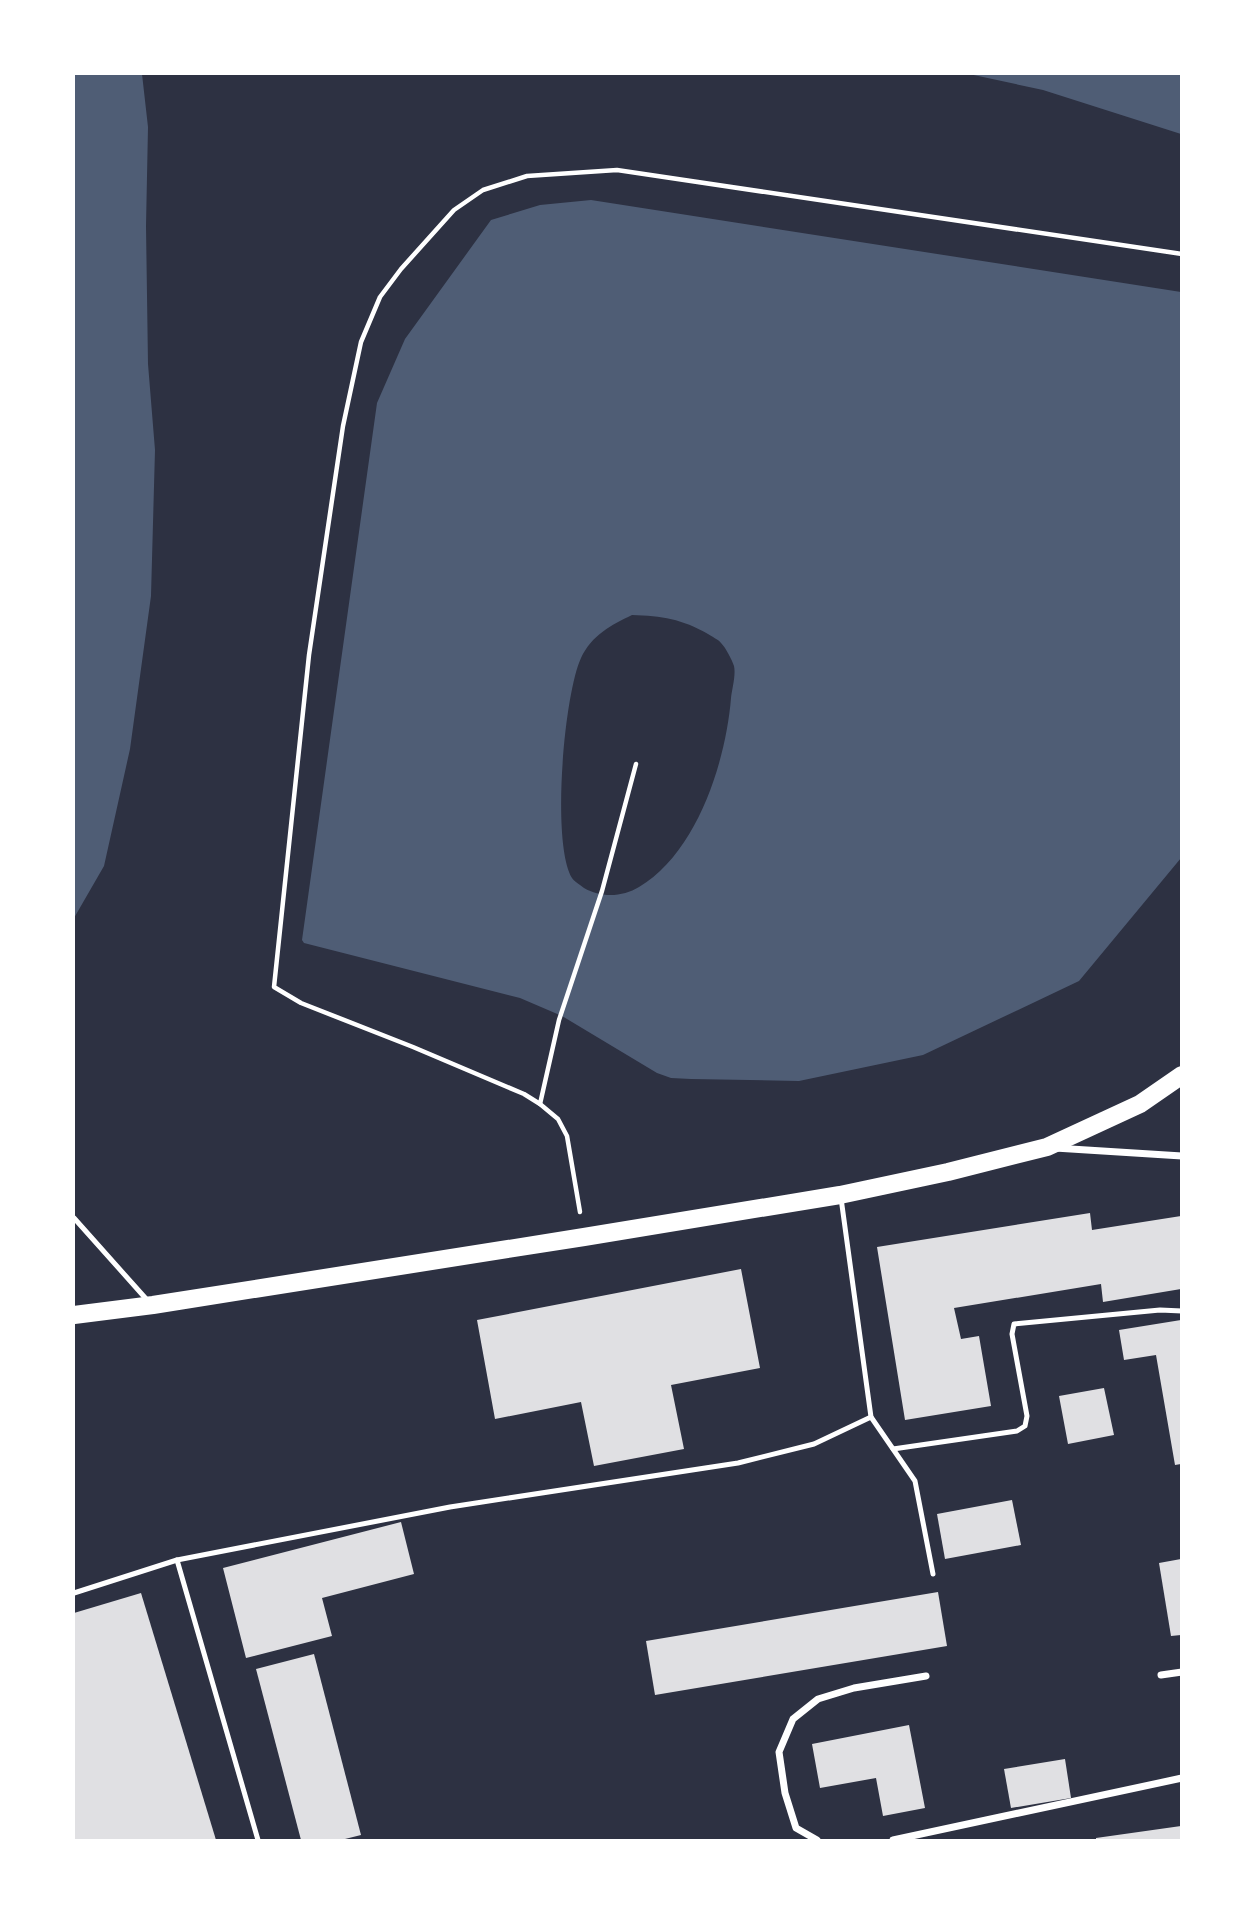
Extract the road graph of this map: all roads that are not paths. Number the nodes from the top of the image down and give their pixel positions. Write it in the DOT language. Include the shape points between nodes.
graph roads {
  1 [pos="1181,1075"];
  2 [pos="1047,1147"];
  3 [pos="1181,1156"];
  4 [pos="840,1195"];
  5 [pos="74,1218"];
  6 [pos="153,1306"];
  7 [pos="1181,1311"];
  8 [pos="74,1314"];
  9 [pos="871,1417"];
  10 [pos="893,1449"];
  11 [pos="177,1560"];
  12 [pos="933,1574"];
  13 [pos="74,1593"];
  14 [pos="1181,1672"];
  15 [pos="1161,1675"];
  16 [pos="926,1676"];
  17 [pos="1181,1778"];
  18 [pos="258,1840"];
  19 [pos="817,1840"];
  20 [pos="893,1840"];
  1 -- 2 [label="main road" via="1140,1104"];
  2 -- 3 [label="street"];
  2 -- 4 [label="main road"];
  4 -- 6 [label="main road"];
  4 -- 9 [label="lane"];
  5 -- 6 [label="lane"];
  6 -- 8 [label="main road"];
  7 -- 10 [label="lane" via="1014,1324 1025,1426 1017,1431"];
  9 -- 10 [label="lane"];
  9 -- 11 [label="lane" via="814,1444 738,1463 450,1507"];
  10 -- 12 [label="lane" via="915,1481"];
  11 -- 13 [label="lane"];
  11 -- 18 [label="lane"];
  14 -- 15 [label="street"];
  16 -- 19 [label="street" via="818,1699 793,1719 779,1752 785,1793 796,1828"];
  17 -- 20 [label="street"];
}
